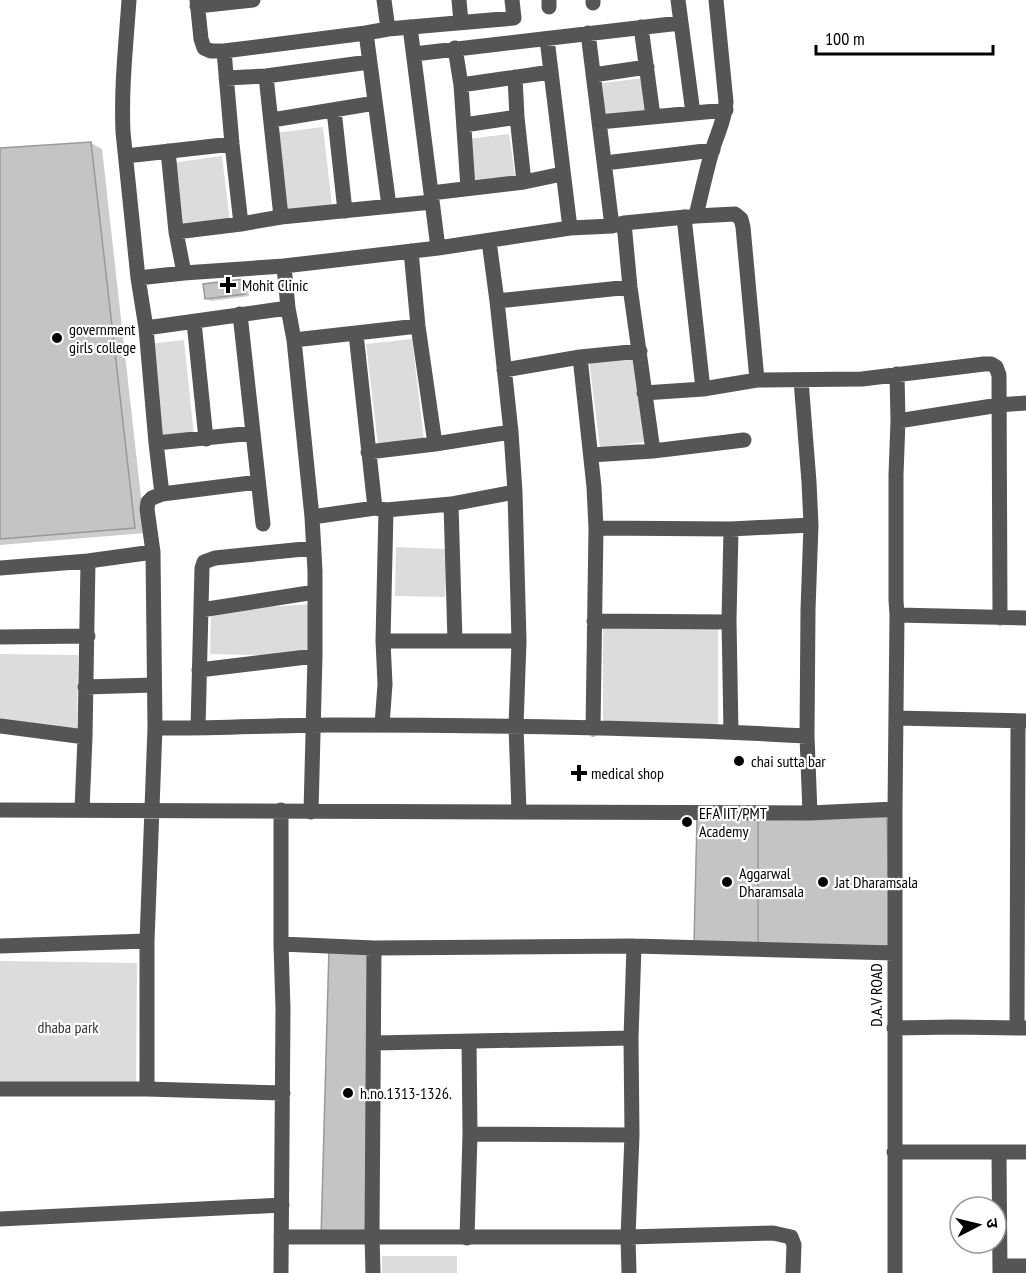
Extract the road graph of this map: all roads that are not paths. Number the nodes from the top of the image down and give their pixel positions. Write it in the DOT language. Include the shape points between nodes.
graph roads {
  1 [pos="129,0"];
  2 [pos="253,0"];
  3 [pos="384,0"];
  4 [pos="459,0"];
  5 [pos="512,0"];
  6 [pos="678,0"];
  7 [pos="716,0"];
  8 [pos="197,3"];
  9 [pos="461,22"];
  10 [pos="680,23"];
  11 [pos="410,27"];
  12 [pos="641,27"];
  13 [pos="388,28"];
  14 [pos="366,33"];
  15 [pos="588,33"];
  16 [pos="547,39"];
  17 [pos="454,48"];
  18 [pos="224,51"];
  19 [pos="414,54"];
  20 [pos="369,62"];
  21 [pos="647,67"];
  22 [pos="551,72"];
  23 [pos="593,75"];
  24 [pos="266,76"];
  25 [pos="515,77"];
  26 [pos="226,78"];
  27 [pos="461,86"];
  28 [pos="375,103"];
  29 [pos="334,110"];
  30 [pos="726,110"];
  31 [pos="693,114"];
  32 [pos="652,116"];
  33 [pos="517,117"];
  34 [pos="272,120"];
  35 [pos="599,122"];
  36 [pos="464,124"];
  37 [pos="231,144"];
  38 [pos="713,150"];
  39 [pos="168,151"];
  40 [pos="126,156"];
  41 [pos="605,164"];
  42 [pos="562,174"];
  43 [pos="524,182"];
  44 [pos="468,188"];
  45 [pos="431,198"];
  46 [pos="389,206"];
  47 [pos="345,211"];
  48 [pos="690,216"];
  49 [pos="281,217"];
  50 [pos="241,224"];
  51 [pos="618,224"];
  52 [pos="570,228"];
  53 [pos="176,232"];
  54 [pos="489,241"];
  55 [pos="438,248"];
  56 [pos="411,251"];
  57 [pos="284,266"];
  58 [pos="184,273"];
  59 [pos="138,278"];
  60 [pos="630,287"];
  61 [pos="497,302"];
  62 [pos="288,308"];
  63 [pos="240,314"];
  64 [pos="194,322"];
  65 [pos="418,326"];
  66 [pos="146,328"];
  67 [pos="356,334"];
  68 [pos="294,340"];
  69 [pos="640,351"];
  70 [pos="580,357"];
  71 [pos="504,370"];
  72 [pos="897,374"];
  73 [pos="757,380"];
  74 [pos="801,380"];
  75 [pos="703,389"];
  76 [pos="644,393"];
  77 [pos="1026,403"];
  78 [pos="999,405"];
  79 [pos="898,421"];
  80 [pos="511,432"];
  81 [pos="253,433"];
  82 [pos="206,439"];
  83 [pos="744,440"];
  84 [pos="156,443"];
  85 [pos="435,444"];
  86 [pos="653,451"];
  87 [pos="368,452"];
  88 [pos="591,455"];
  89 [pos="258,483"];
  90 [pos="515,492"];
  91 [pos="162,494"];
  92 [pos="451,504"];
  93 [pos="381,509"];
  94 [pos="312,517"];
  95 [pos="263,524"];
  96 [pos="811,525"];
  97 [pos="596,528"];
  98 [pos="731,529"];
  99 [pos="314,548"];
  100 [pos="153,552"];
  101 [pos="88,561"];
  102 [pos="0,568"];
  103 [pos="315,592"];
  104 [pos="201,610"];
  105 [pos="897,615"];
  106 [pos="1000,618"];
  107 [pos="1026,618"];
  108 [pos="594,621"];
  109 [pos="729,622"];
  110 [pos="88,636"];
  111 [pos="0,637"];
  112 [pos="383,641"];
  113 [pos="455,641"];
  114 [pos="519,641"];
  115 [pos="315,656"];
  116 [pos="199,670"];
  117 [pos="154,685"];
  118 [pos="86,687"];
  119 [pos="896,718"];
  120 [pos="1022,722"];
  121 [pos="312,725"];
  122 [pos="382,725"];
  123 [pos="0,726"];
  124 [pos="516,726"];
  125 [pos="155,728"];
  126 [pos="198,728"];
  127 [pos="593,729"];
  128 [pos="731,732"];
  129 [pos="85,736"];
  130 [pos="807,736"];
  131 [pos="895,809"];
  132 [pos="0,810"];
  133 [pos="82,810"];
  134 [pos="152,810"];
  135 [pos="281,810"];
  136 [pos="311,812"];
  137 [pos="519,812"];
  138 [pos="810,813"];
  139 [pos="147,941"];
  140 [pos="281,944"];
  141 [pos="0,946"];
  142 [pos="634,946"];
  143 [pos="374,948"];
  144 [pos="895,953"];
  145 [pos="894,1028"];
  146 [pos="1021,1028"];
  147 [pos="631,1038"];
  148 [pos="469,1042"];
  149 [pos="374,1043"];
  150 [pos="0,1089"];
  151 [pos="147,1089"];
  152 [pos="283,1093"];
  153 [pos="470,1134"];
  154 [pos="632,1136"];
  155 [pos="894,1152"];
  156 [pos="1026,1152"];
  157 [pos="999,1153"];
  158 [pos="282,1206"];
  159 [pos="0,1220"];
  160 [pos="281,1237"];
  161 [pos="628,1237"];
  162 [pos="372,1238"];
  163 [pos="467,1238"];
  164 [pos="1026,1266"];
  165 [pos="1000,1270"];
  166 [pos="281,1273"];
  167 [pos="373,1273"];
  168 [pos="629,1273"];
  169 [pos="793,1273"];
  170 [pos="895,1273"];
  1 -- 40 [label="street" via="122,112"];
  2 -- 8 [label="street"];
  3 -- 13 [label="street"];
  4 -- 9 [label="street"];
  5 -- 9 [label="street" via="514,18"];
  6 -- 10 [label="street"];
  7 -- 30 [label="street"];
  8 -- 18 [label="street" via="204,48"];
  9 -- 11 [label="street"];
  10 -- 12 [label="street"];
  10 -- 31 [label="street"];
  11 -- 13 [label="street"];
  11 -- 19 [label="street"];
  12 -- 15 [label="street"];
  12 -- 21 [label="street"];
  13 -- 14 [label="street"];
  14 -- 18 [label="street"];
  14 -- 20 [label="street"];
  15 -- 16 [label="street"];
  15 -- 23 [label="street"];
  16 -- 17 [label="street"];
  16 -- 22 [label="street"];
  17 -- 19 [label="street"];
  17 -- 27 [label="street"];
  18 -- 26 [label="street"];
  19 -- 45 [label="street"];
  20 -- 24 [label="street"];
  20 -- 28 [label="street"];
  21 -- 23 [label="street"];
  21 -- 32 [label="street"];
  22 -- 25 [label="street"];
  22 -- 42 [label="street"];
  23 -- 35 [label="street"];
  24 -- 26 [label="street"];
  24 -- 34 [label="street"];
  25 -- 27 [label="street"];
  25 -- 33 [label="street"];
  26 -- 37 [label="street"];
  27 -- 36 [label="street"];
  28 -- 29 [label="street"];
  28 -- 46 [label="street"];
  29 -- 34 [label="street"];
  29 -- 47 [label="street"];
  30 -- 31 [label="street"];
  30 -- 38 [label="street"];
  31 -- 32 [label="street"];
  32 -- 35 [label="street"];
  33 -- 36 [label="street"];
  33 -- 43 [label="street"];
  34 -- 49 [label="street"];
  35 -- 41 [label="street"];
  36 -- 44 [label="street"];
  37 -- 39 [label="street"];
  37 -- 50 [label="street"];
  38 -- 41 [label="street"];
  38 -- 48 [label="street"];
  39 -- 40 [label="street"];
  39 -- 53 [label="street"];
  40 -- 59 [label="street"];
  41 -- 51 [label="street"];
  42 -- 43 [label="street"];
  42 -- 52 [label="street"];
  43 -- 44 [label="street"];
  44 -- 45 [label="street"];
  45 -- 46 [label="street"];
  45 -- 55 [label="street"];
  46 -- 47 [label="street"];
  47 -- 49 [label="street"];
  48 -- 51 [label="street"];
  48 -- 73 [label="street" via="735,214 741,219"];
  48 -- 75 [label="street"];
  49 -- 50 [label="street"];
  50 -- 53 [label="street"];
  51 -- 52 [label="street"];
  51 -- 60 [label="street"];
  52 -- 54 [label="street"];
  53 -- 58 [label="street"];
  54 -- 55 [label="street"];
  54 -- 61 [label="street"];
  55 -- 56 [label="street"];
  56 -- 57 [label="street"];
  56 -- 65 [label="street"];
  57 -- 58 [label="street"];
  57 -- 62 [label="street"];
  58 -- 59 [label="street"];
  59 -- 66 [label="street"];
  60 -- 61 [label="street"];
  60 -- 69 [label="street"];
  61 -- 71 [label="street"];
  62 -- 63 [label="street"];
  62 -- 68 [label="street"];
  63 -- 64 [label="street"];
  63 -- 81 [label="street"];
  64 -- 66 [label="street"];
  64 -- 82 [label="street"];
  65 -- 67 [label="street"];
  65 -- 85 [label="street"];
  66 -- 84 [label="street"];
  67 -- 68 [label="street"];
  67 -- 87 [label="street"];
  68 -- 94 [label="street"];
  69 -- 70 [label="street"];
  69 -- 76 [label="street"];
  70 -- 71 [label="street"];
  70 -- 88 [label="street"];
  71 -- 80 [label="street"];
  72 -- 74 [label="street" via="862,380"];
  72 -- 78 [label="street" via="991,364 999,375"];
  72 -- 79 [label="street, D.A.V ROAD"];
  73 -- 74 [label="street"];
  73 -- 75 [label="street"];
  74 -- 96 [label="street"];
  75 -- 76 [label="street"];
  76 -- 86 [label="street"];
  77 -- 78 [label="street"];
  78 -- 79 [label="street"];
  78 -- 106 [label="street"];
  79 -- 105 [label="street, D.A.V ROAD"];
  80 -- 85 [label="street"];
  80 -- 90 [label="street"];
  81 -- 82 [label="street"];
  81 -- 89 [label="street"];
  82 -- 84 [label="street"];
  83 -- 86 [label="street"];
  84 -- 91 [label="street"];
  85 -- 87 [label="street"];
  86 -- 88 [label="street"];
  87 -- 93 [label="street"];
  88 -- 97 [label="street"];
  89 -- 91 [label="street"];
  89 -- 95 [label="street"];
  90 -- 92 [label="street"];
  90 -- 114 [label="street"];
  91 -- 100 [label="street" via="148,502"];
  92 -- 93 [label="street"];
  92 -- 113 [label="street"];
  93 -- 94 [label="street"];
  93 -- 112 [label="street"];
  94 -- 99 [label="street"];
  96 -- 98 [label="street"];
  96 -- 130 [label="street"];
  97 -- 98 [label="street"];
  97 -- 108 [label="street"];
  98 -- 109 [label="street"];
  99 -- 103 [label="street"];
  99 -- 104 [label="street" via="209,559 202,568"];
  100 -- 101 [label="street"];
  100 -- 117 [label="street"];
  101 -- 102 [label="street"];
  101 -- 110 [label="street"];
  103 -- 104 [label="street"];
  103 -- 115 [label="street"];
  104 -- 116 [label="street"];
  105 -- 106 [label="street"];
  105 -- 119 [label="street, D.A.V ROAD"];
  106 -- 107 [label="street"];
  108 -- 109 [label="street"];
  108 -- 127 [label="street"];
  109 -- 128 [label="street"];
  110 -- 111 [label="street"];
  110 -- 118 [label="street"];
  112 -- 113 [label="street"];
  112 -- 122 [label="street"];
  113 -- 114 [label="street"];
  114 -- 124 [label="street"];
  115 -- 116 [label="street"];
  115 -- 121 [label="street"];
  116 -- 126 [label="street"];
  117 -- 118 [label="street"];
  117 -- 125 [label="street"];
  118 -- 129 [label="street"];
  119 -- 120 [label="street"];
  119 -- 131 [label="street, D.A.V ROAD"];
  120 -- 146 [label="street"];
  121 -- 122 [label="street"];
  121 -- 126 [label="street"];
  121 -- 136 [label="street"];
  122 -- 124 [label="street"];
  123 -- 129 [label="street"];
  124 -- 127 [label="street"];
  124 -- 137 [label="street"];
  125 -- 126 [label="street"];
  125 -- 134 [label="street"];
  127 -- 128 [label="street"];
  128 -- 130 [label="street"];
  129 -- 133 [label="street"];
  130 -- 138 [label="street"];
  131 -- 138 [label="street"];
  131 -- 144 [label="street, D.A.V ROAD"];
  132 -- 133 [label="street"];
  133 -- 134 [label="street"];
  134 -- 135 [label="street"];
  134 -- 139 [label="street"];
  135 -- 136 [label="street"];
  135 -- 140 [label="street"];
  136 -- 137 [label="street"];
  137 -- 138 [label="street"];
  139 -- 141 [label="street"];
  139 -- 151 [label="street"];
  140 -- 143 [label="street"];
  140 -- 152 [label="street"];
  142 -- 143 [label="street"];
  142 -- 144 [label="street"];
  142 -- 147 [label="street"];
  143 -- 149 [label="street"];
  144 -- 145 [label="street, D.A.V ROAD"];
  145 -- 146 [label="street"];
  145 -- 155 [label="street, D.A.V ROAD"];
  147 -- 148 [label="street"];
  147 -- 154 [label="street"];
  148 -- 149 [label="street"];
  148 -- 153 [label="street"];
  149 -- 162 [label="street"];
  150 -- 151 [label="street"];
  151 -- 152 [label="street"];
  152 -- 158 [label="street"];
  153 -- 154 [label="street"];
  153 -- 163 [label="street"];
  154 -- 161 [label="street"];
  155 -- 157 [label="street"];
  155 -- 170 [label="street, D.A.V ROAD"];
  156 -- 157 [label="street"];
  157 -- 165 [label="street"];
  158 -- 159 [label="street"];
  158 -- 160 [label="street"];
  160 -- 162 [label="street"];
  160 -- 166 [label="street"];
  161 -- 163 [label="street"];
  161 -- 168 [label="street"];
  161 -- 169 [label="street" via="782,1235 791,1237 794,1245"];
  162 -- 163 [label="street"];
  162 -- 167 [label="street"];
  164 -- 165 [label="street"];
}
